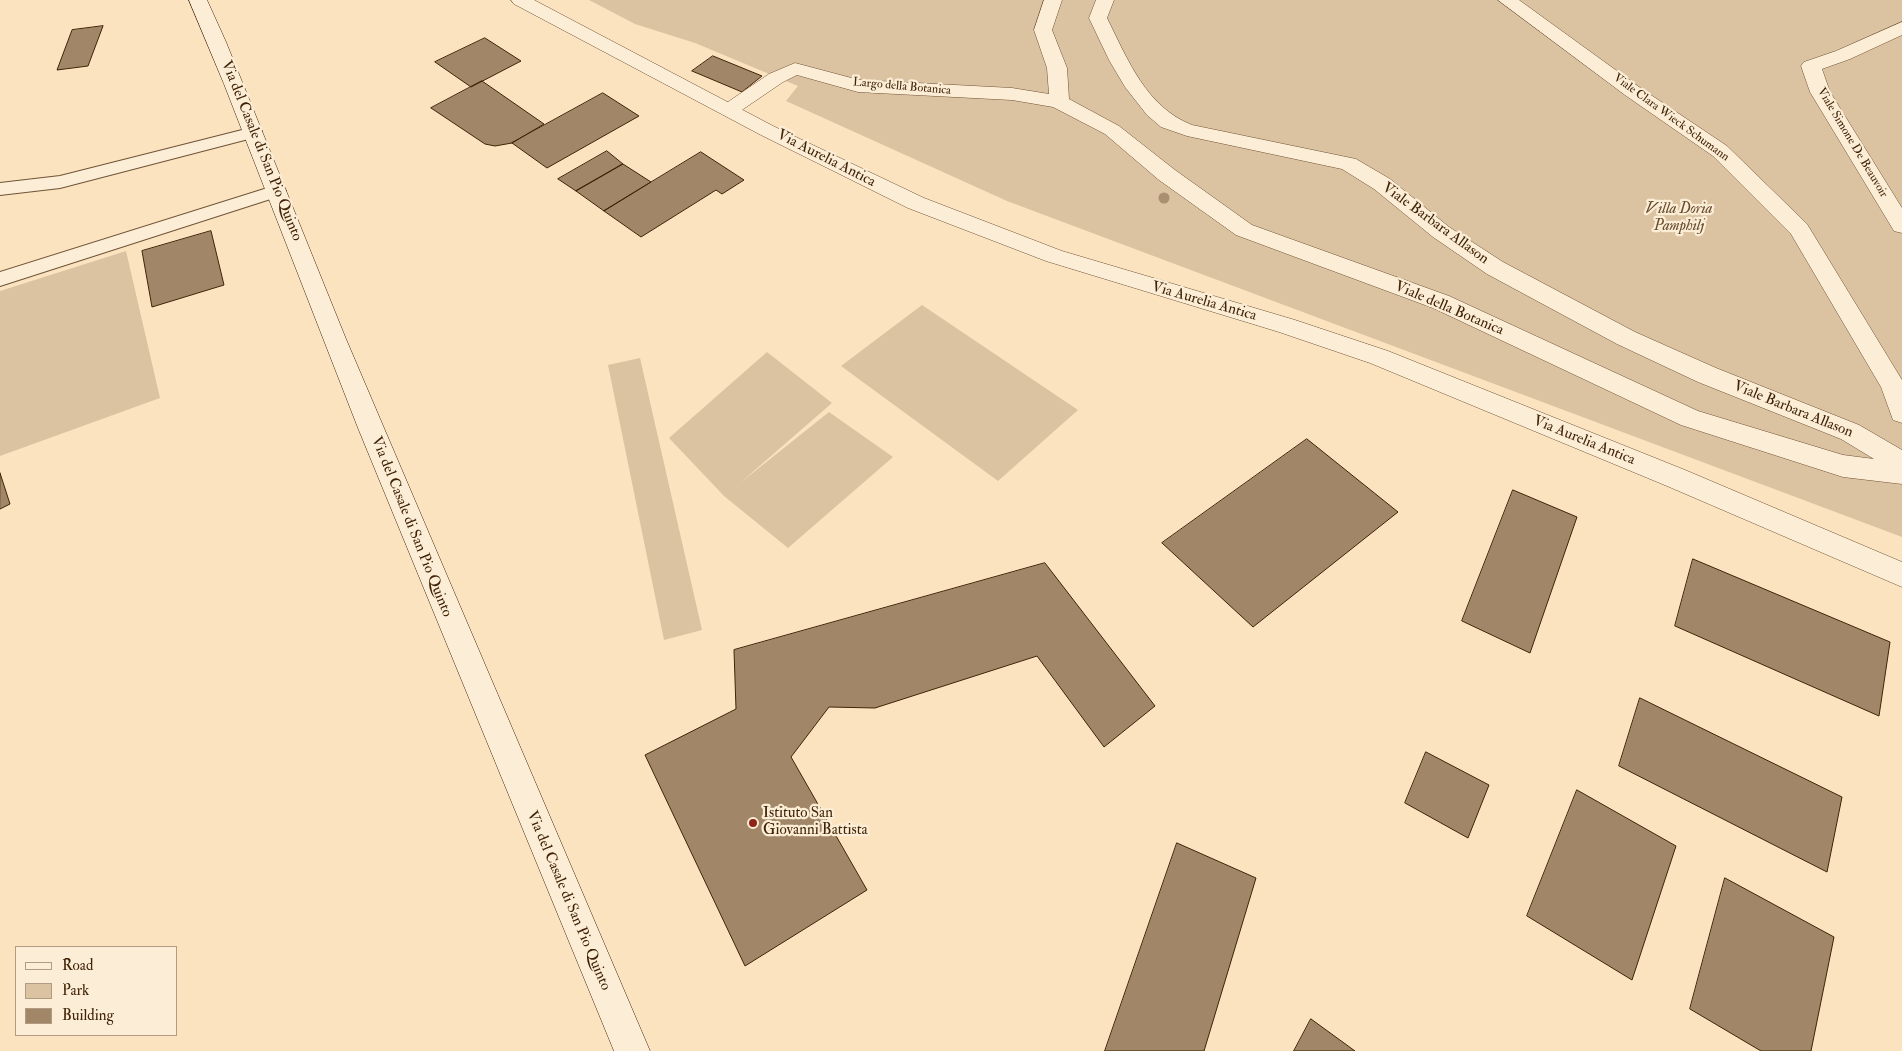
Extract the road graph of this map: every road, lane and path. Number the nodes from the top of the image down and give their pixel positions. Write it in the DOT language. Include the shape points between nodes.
graph roads {
  1 [pos="198,0"];
  2 [pos="520,0"];
  3 [pos="1053,0"];
  4 [pos="1105,0"];
  5 [pos="1507,0"];
  6 [pos="1902,28"];
  7 [pos="1059,102"];
  8 [pos="729,110"];
  9 [pos="254,132"];
  10 [pos="0,189"];
  11 [pos="277,191"];
  12 [pos="1902,226"];
  13 [pos="0,279"];
  14 [pos="1902,414"];
  15 [pos="1902,463"];
  16 [pos="1902,473"];
  17 [pos="1902,574"];
  18 [pos="632,1051"];
  1 -- 9 [label="street, Via del Casale di San Pio Quinto"];
  2 -- 8 [label="street, Via Aurelia Antica"];
  3 -- 7 [label="street" via="1044,30 1057,68"];
  4 -- 15 [label="street, Viale Barbara Allason" via="1098,18 1122,68 1166,121 1204,134 1349,164 1382,184 1441,232 1495,268 1626,338 1707,375 1850,432"];
  5 -- 14 [label="street, Viale Clara Wieck Schumann" via="1720,151 1799,229 1893,386"];
  6 -- 12 [label="street, Viale Simone De Beauvoir" via="1811,66 1820,92"];
  7 -- 8 [label="street, Largo della Botanica" via="1012,94 858,86 795,69"];
  7 -- 16 [label="street, Viale della Botanica" via="1112,130 1167,175 1244,230 1441,302 1690,418 1843,466"];
  8 -- 17 [label="street, Via Aurelia Antica" via="873,183 962,222 1054,256 1379,357"];
  9 -- 10 [label="lane" via="60,182"];
  9 -- 11 [label="street, Via del Casale di San Pio Quinto"];
  11 -- 13 [label="lane"];
  11 -- 18 [label="street, Via del Casale di San Pio Quinto" via="333,338 457,641"];
}
